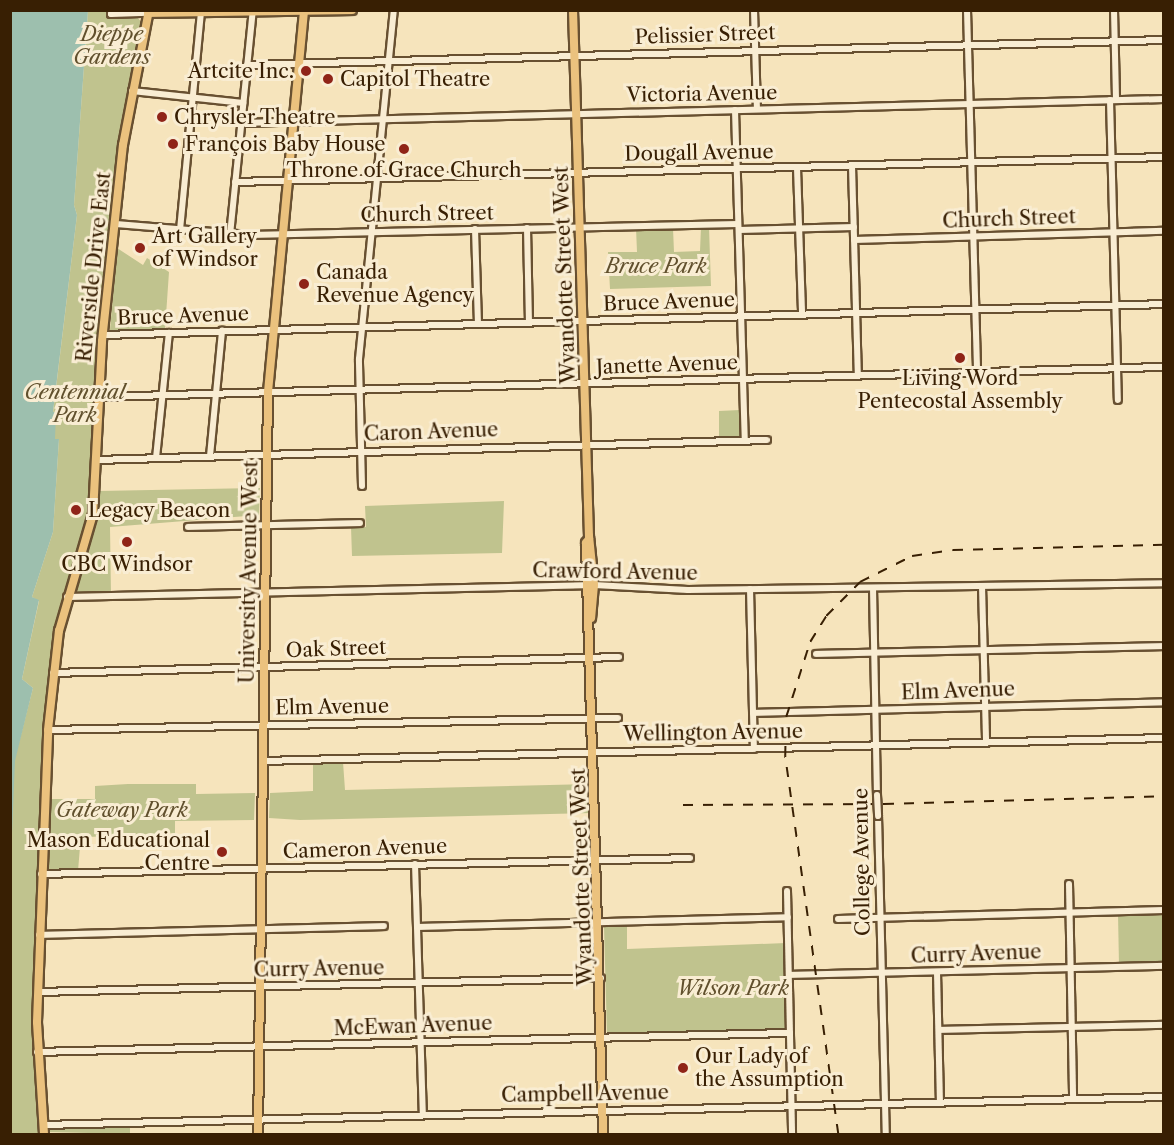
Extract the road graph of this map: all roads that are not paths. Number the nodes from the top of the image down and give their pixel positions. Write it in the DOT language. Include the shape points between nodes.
graph roads {
  1 [pos="352,10"];
  2 [pos="394,10"];
  3 [pos="573,10"];
  4 [pos="754,10"];
  5 [pos="967,10"];
  6 [pos="1114,10"];
  7 [pos="201,11"];
  8 [pos="304,11"];
  9 [pos="112,12"];
  10 [pos="149,12"];
  11 [pos="253,12"];
  12 [pos="1164,40"];
  13 [pos="1114,41"];
  14 [pos="968,45"];
  15 [pos="755,50"];
  16 [pos="575,56"];
  17 [pos="389,62"];
  18 [pos="298,64"];
  19 [pos="247,65"];
  20 [pos="132,92"];
  21 [pos="193,98"];
  22 [pos="1164,99"];
  23 [pos="1113,100"];
  24 [pos="243,103"];
  25 [pos="969,104"];
  26 [pos="735,110"];
  27 [pos="757,110"];
  28 [pos="576,114"];
  29 [pos="383,119"];
  30 [pos="293,122"];
  31 [pos="241,123"];
  32 [pos="1164,157"];
  33 [pos="1112,159"];
  34 [pos="970,163"];
  35 [pos="852,166"];
  36 [pos="797,168"];
  37 [pos="737,169"];
  38 [pos="578,173"];
  39 [pos="377,179"];
  40 [pos="287,181"];
  41 [pos="235,182"];
  42 [pos="116,224"];
  43 [pos="580,227"];
  44 [pos="739,227"];
  45 [pos="854,227"];
  46 [pos="527,228"];
  47 [pos="799,228"];
  48 [pos="475,229"];
  49 [pos="180,230"];
  50 [pos="1164,231"];
  51 [pos="371,232"];
  52 [pos="1114,232"];
  53 [pos="281,234"];
  54 [pos="230,235"];
  55 [pos="972,236"];
  56 [pos="855,240"];
  57 [pos="1164,304"];
  58 [pos="1116,305"];
  59 [pos="975,309"];
  60 [pos="857,313"];
  61 [pos="802,314"];
  62 [pos="741,316"];
  63 [pos="583,321"];
  64 [pos="529,322"];
  65 [pos="478,324"];
  66 [pos="362,327"];
  67 [pos="272,330"];
  68 [pos="222,331"];
  69 [pos="169,333"];
  70 [pos="103,335"];
  71 [pos="1164,368"];
  72 [pos="1118,369"];
  73 [pos="977,372"];
  74 [pos="858,376"];
  75 [pos="743,379"];
  76 [pos="584,384"];
  77 [pos="360,390"];
  78 [pos="268,392"];
  79 [pos="216,394"];
  80 [pos="162,395"];
  81 [pos="100,397"];
  82 [pos="1118,400"];
  83 [pos="767,440"];
  84 [pos="745,441"];
  85 [pos="586,445"];
  86 [pos="361,451"];
  87 [pos="267,453"];
  88 [pos="210,456"];
  89 [pos="156,458"];
  90 [pos="97,460"];
  91 [pos="362,486"];
  92 [pos="360,523"];
  93 [pos="266,525"];
  94 [pos="188,527"];
  95 [pos="1164,583"];
  96 [pos="591,585"];
  97 [pos="982,586"];
  98 [pos="873,588"];
  99 [pos="750,589"];
  100 [pos="265,594"];
  101 [pos="67,597"];
  102 [pos="1164,646"];
  103 [pos="984,651"];
  104 [pos="816,654"];
  105 [pos="875,654"];
  106 [pos="619,657"];
  107 [pos="592,658"];
  108 [pos="264,667"];
  109 [pos="53,673"];
  110 [pos="1164,702"];
  111 [pos="985,707"];
  112 [pos="876,710"];
  113 [pos="753,713"];
  114 [pos="594,717"];
  115 [pos="618,718"];
  116 [pos="264,725"];
  117 [pos="48,730"];
  118 [pos="1164,738"];
  119 [pos="986,742"];
  120 [pos="876,745"];
  121 [pos="754,748"];
  122 [pos="595,753"];
  123 [pos="263,761"];
  124 [pos="690,858"];
  125 [pos="598,860"];
  126 [pos="415,864"];
  127 [pos="262,868"];
  128 [pos="41,874"];
  129 [pos="1069,884"];
  130 [pos="788,891"];
  131 [pos="1164,910"];
  132 [pos="1069,913"];
  133 [pos="788,917"];
  134 [pos="880,918"];
  135 [pos="838,919"];
  136 [pos="599,922"];
  137 [pos="384,926"];
  138 [pos="417,927"];
  139 [pos="261,929"];
  140 [pos="39,935"];
  141 [pos="1164,966"];
  142 [pos="1070,968"];
  143 [pos="937,972"];
  144 [pos="881,973"];
  145 [pos="789,975"];
  146 [pos="601,978"];
  147 [pos="419,983"];
  148 [pos="260,986"];
  149 [pos="38,992"];
  150 [pos="1164,1025"];
  151 [pos="1071,1027"];
  152 [pos="939,1030"];
  153 [pos="790,1033"];
  154 [pos="603,1038"];
  155 [pos="421,1042"];
  156 [pos="259,1047"];
  157 [pos="37,1052"];
  158 [pos="1164,1097"];
  159 [pos="1073,1099"];
  160 [pos="940,1102"];
  161 [pos="884,1104"];
  162 [pos="791,1106"];
  163 [pos="603,1110"];
  164 [pos="423,1115"];
  165 [pos="258,1120"];
  166 [pos="43,1125"];
  167 [pos="44,1134"];
  168 [pos="258,1134"];
  169 [pos="603,1134"];
  170 [pos="792,1134"];
  171 [pos="886,1134"];
  1 -- 8 [label="main road"];
  2 -- 17 [label="street"];
  3 -- 16 [label="main road, Wyandotte Street West"];
  4 -- 15 [label="street"];
  5 -- 14 [label="street"];
  6 -- 13 [label="street"];
  7 -- 10 [label="main road"];
  7 -- 11 [label="main road"];
  7 -- 21 [label="street"];
  8 -- 11 [label="main road"];
  8 -- 18 [label="main road, University Avenue West"];
  9 -- 10 [label="street"];
  10 -- 20 [label="main road, Riverside Drive East"];
  11 -- 19 [label="street"];
  12 -- 13 [label="street, Pelissier Street"];
  13 -- 14 [label="street, Pelissier Street"];
  13 -- 23 [label="street"];
  14 -- 15 [label="street, Pelissier Street"];
  14 -- 25 [label="street"];
  15 -- 16 [label="street, Pelissier Street"];
  15 -- 27 [label="street"];
  16 -- 17 [label="street, Pelissier Street"];
  16 -- 28 [label="main road, Wyandotte Street West"];
  17 -- 18 [label="street, Pelissier Street"];
  17 -- 29 [label="street"];
  18 -- 19 [label="street, Pelissier Street"];
  18 -- 30 [label="main road, University Avenue West"];
  19 -- 24 [label="street"];
  20 -- 21 [label="street"];
  20 -- 42 [label="main road, Riverside Drive East"];
  21 -- 24 [label="street"];
  21 -- 49 [label="street"];
  22 -- 23 [label="street, Victoria Avenue"];
  23 -- 25 [label="street, Victoria Avenue"];
  23 -- 33 [label="street"];
  24 -- 31 [label="street"];
  25 -- 27 [label="street, Victoria Avenue"];
  25 -- 34 [label="street"];
  26 -- 27 [label="street, Victoria Avenue"];
  26 -- 28 [label="street, Victoria Avenue"];
  26 -- 37 [label="street"];
  28 -- 29 [label="street, Victoria Avenue"];
  28 -- 38 [label="main road, Wyandotte Street West"];
  29 -- 30 [label="street, Victoria Avenue"];
  29 -- 39 [label="street"];
  30 -- 31 [label="street, Victoria Avenue"];
  30 -- 40 [label="main road, University Avenue West"];
  31 -- 41 [label="street"];
  32 -- 33 [label="street, Dougall Avenue"];
  33 -- 34 [label="street, Dougall Avenue"];
  33 -- 52 [label="street"];
  34 -- 35 [label="street, Dougall Avenue"];
  34 -- 55 [label="street"];
  35 -- 36 [label="street, Dougall Avenue"];
  35 -- 45 [label="street"];
  36 -- 37 [label="street, Dougall Avenue"];
  36 -- 47 [label="street"];
  37 -- 38 [label="street, Dougall Avenue"];
  37 -- 44 [label="street"];
  38 -- 39 [label="street, Dougall Avenue"];
  38 -- 43 [label="main road, Wyandotte Street West"];
  39 -- 40 [label="street, Dougall Avenue"];
  39 -- 51 [label="street"];
  40 -- 41 [label="street, Dougall Avenue"];
  40 -- 53 [label="main road, University Avenue West"];
  41 -- 54 [label="street"];
  42 -- 49 [label="street, Church Street"];
  42 -- 70 [label="main road, Riverside Drive East"];
  43 -- 44 [label="street, Church Street"];
  43 -- 46 [label="street, Church Street"];
  43 -- 63 [label="main road, Wyandotte Street West"];
  44 -- 47 [label="street, Church Street"];
  44 -- 62 [label="street"];
  45 -- 47 [label="street, Church Street"];
  45 -- 56 [label="street"];
  46 -- 48 [label="street, Church Street"];
  46 -- 64 [label="street"];
  47 -- 61 [label="street"];
  48 -- 51 [label="street, Church Street"];
  48 -- 65 [label="street"];
  49 -- 54 [label="street, Church Street"];
  50 -- 52 [label="street, Church Street"];
  51 -- 53 [label="street, Church Street"];
  51 -- 66 [label="street"];
  52 -- 55 [label="street, Church Street"];
  52 -- 58 [label="street"];
  53 -- 54 [label="street, Church Street"];
  53 -- 67 [label="main road, University Avenue West"];
  55 -- 56 [label="street, Church Street"];
  55 -- 59 [label="street"];
  56 -- 60 [label="street"];
  57 -- 58 [label="street, Bruce Avenue"];
  58 -- 59 [label="street, Bruce Avenue"];
  58 -- 72 [label="street"];
  59 -- 60 [label="street, Bruce Avenue"];
  59 -- 73 [label="street"];
  60 -- 61 [label="street, Bruce Avenue"];
  60 -- 74 [label="street"];
  61 -- 62 [label="street, Bruce Avenue"];
  62 -- 63 [label="street, Bruce Avenue"];
  62 -- 75 [label="street"];
  63 -- 64 [label="street, Bruce Avenue"];
  63 -- 76 [label="main road, Wyandotte Street West"];
  64 -- 65 [label="street, Bruce Avenue"];
  65 -- 66 [label="street, Bruce Avenue"];
  66 -- 67 [label="street, Bruce Avenue"];
  66 -- 77 [label="street"];
  67 -- 68 [label="street, Bruce Avenue"];
  67 -- 78 [label="main road, University Avenue West"];
  68 -- 69 [label="street, Bruce Avenue"];
  68 -- 79 [label="street"];
  69 -- 70 [label="street, Bruce Avenue"];
  69 -- 80 [label="street"];
  70 -- 81 [label="main road, Riverside Drive East"];
  71 -- 72 [label="street, Janette Avenue"];
  72 -- 73 [label="street, Janette Avenue"];
  72 -- 82 [label="street"];
  73 -- 74 [label="street, Janette Avenue"];
  74 -- 75 [label="street, Janette Avenue"];
  75 -- 76 [label="street, Janette Avenue"];
  75 -- 84 [label="street"];
  76 -- 77 [label="street, Janette Avenue"];
  76 -- 85 [label="main road, Wyandotte Street West"];
  77 -- 78 [label="street, Janette Avenue"];
  77 -- 86 [label="street"];
  78 -- 79 [label="street, Janette Avenue"];
  78 -- 87 [label="main road, University Avenue West"];
  79 -- 80 [label="street, Janette Avenue"];
  79 -- 88 [label="street"];
  80 -- 81 [label="street, Janette Avenue"];
  80 -- 89 [label="street"];
  81 -- 90 [label="main road, Riverside Drive East"];
  83 -- 84 [label="street, Caron Avenue"];
  84 -- 85 [label="street, Caron Avenue"];
  85 -- 86 [label="street, Caron Avenue"];
  85 -- 96 [label="main road, Wyandotte Street West"];
  86 -- 87 [label="street, Caron Avenue"];
  86 -- 91 [label="street"];
  87 -- 88 [label="street, Caron Avenue"];
  87 -- 93 [label="main road, University Avenue West"];
  88 -- 89 [label="street, Caron Avenue"];
  89 -- 90 [label="street, Caron Avenue"];
  90 -- 101 [label="main road, Riverside Drive East" via="93,514"];
  92 -- 93 [label="street"];
  93 -- 94 [label="street"];
  93 -- 100 [label="main road, University Avenue West"];
  95 -- 97 [label="street, Crawford Avenue"];
  96 -- 99 [label="street, Crawford Avenue"];
  96 -- 100 [label="street, Crawford Avenue"];
  96 -- 107 [label="main road, Wyandotte Street West"];
  97 -- 98 [label="street, Crawford Avenue"];
  97 -- 103 [label="street"];
  98 -- 99 [label="street, Crawford Avenue"];
  98 -- 105 [label="street, College Avenue"];
  99 -- 113 [label="street"];
  100 -- 101 [label="street, Crawford Avenue"];
  100 -- 108 [label="main road, University Avenue West"];
  101 -- 109 [label="main road, Riverside Drive East"];
  102 -- 103 [label="street"];
  103 -- 105 [label="street"];
  103 -- 111 [label="street"];
  104 -- 105 [label="street"];
  105 -- 112 [label="street, College Avenue"];
  106 -- 107 [label="street, Oak Street"];
  107 -- 108 [label="street, Oak Street"];
  107 -- 114 [label="main road, Wyandotte Street West"];
  108 -- 109 [label="street, Oak Street"];
  108 -- 116 [label="main road, University Avenue West"];
  109 -- 117 [label="main road, Riverside Drive East"];
  110 -- 111 [label="street, Elm Avenue"];
  111 -- 112 [label="street, Elm Avenue"];
  111 -- 119 [label="street"];
  112 -- 113 [label="street, Elm Avenue"];
  112 -- 120 [label="street, College Avenue"];
  113 -- 121 [label="street"];
  114 -- 115 [label="street, Elm Avenue"];
  114 -- 116 [label="street, Elm Avenue"];
  114 -- 122 [label="main road, Wyandotte Street West"];
  116 -- 117 [label="street, Elm Avenue"];
  116 -- 123 [label="main road, University Avenue West"];
  117 -- 128 [label="main road, Riverside Drive East"];
  118 -- 119 [label="street, Wellington Avenue"];
  119 -- 120 [label="street, Wellington Avenue"];
  120 -- 121 [label="street, Wellington Avenue"];
  120 -- 134 [label="street, College Avenue, bridge"];
  121 -- 122 [label="street, Wellington Avenue"];
  122 -- 123 [label="street, Wellington Avenue"];
  122 -- 125 [label="main road, Wyandotte Street West"];
  123 -- 127 [label="main road, University Avenue West"];
  124 -- 125 [label="street, Cameron Avenue"];
  125 -- 126 [label="street, Cameron Avenue"];
  125 -- 136 [label="main road, Wyandotte Street West"];
  126 -- 127 [label="street, Cameron Avenue"];
  126 -- 138 [label="street"];
  127 -- 128 [label="street, Cameron Avenue"];
  127 -- 139 [label="main road, University Avenue West"];
  128 -- 140 [label="main road, Riverside Drive East"];
  129 -- 132 [label="street"];
  130 -- 133 [label="street"];
  131 -- 132 [label="street"];
  132 -- 134 [label="street"];
  132 -- 142 [label="street"];
  133 -- 136 [label="street"];
  133 -- 145 [label="street"];
  134 -- 135 [label="street"];
  134 -- 144 [label="street, College Avenue"];
  136 -- 138 [label="street"];
  136 -- 146 [label="main road, Wyandotte Street West"];
  137 -- 139 [label="street"];
  138 -- 147 [label="street"];
  139 -- 140 [label="street"];
  139 -- 148 [label="main road, University Avenue West"];
  140 -- 149 [label="main road, Riverside Drive East"];
  141 -- 142 [label="street, Curry Avenue"];
  142 -- 143 [label="street, Curry Avenue"];
  142 -- 151 [label="street"];
  143 -- 144 [label="street, Curry Avenue"];
  143 -- 152 [label="street"];
  144 -- 145 [label="street, Curry Avenue"];
  144 -- 161 [label="street, College Avenue"];
  145 -- 153 [label="street"];
  146 -- 147 [label="street, Curry Avenue"];
  146 -- 154 [label="main road, Wyandotte Street West"];
  147 -- 148 [label="street, Curry Avenue"];
  147 -- 155 [label="street"];
  148 -- 149 [label="street, Curry Avenue"];
  148 -- 156 [label="main road, University Avenue West"];
  149 -- 157 [label="main road, Riverside Drive East"];
  150 -- 151 [label="street"];
  151 -- 152 [label="street"];
  151 -- 159 [label="street"];
  152 -- 160 [label="street"];
  153 -- 154 [label="street, McEwan Avenue"];
  153 -- 162 [label="street"];
  154 -- 155 [label="street, McEwan Avenue"];
  154 -- 163 [label="main road, Wyandotte Street West"];
  155 -- 156 [label="street, McEwan Avenue"];
  155 -- 164 [label="street"];
  156 -- 157 [label="street, McEwan Avenue"];
  156 -- 165 [label="main road, University Avenue West"];
  157 -- 166 [label="main road, Riverside Drive East"];
  158 -- 159 [label="street, Campbell Avenue"];
  159 -- 160 [label="street, Campbell Avenue"];
  160 -- 161 [label="street, Campbell Avenue"];
  161 -- 162 [label="street, Campbell Avenue"];
  161 -- 171 [label="street, College Avenue"];
  162 -- 163 [label="street, Campbell Avenue"];
  162 -- 170 [label="street"];
  163 -- 164 [label="street, Campbell Avenue"];
  163 -- 169 [label="main road, Wyandotte Street West"];
  164 -- 165 [label="street, Campbell Avenue"];
  165 -- 166 [label="street, Campbell Avenue"];
  165 -- 168 [label="main road, University Avenue West"];
  166 -- 167 [label="main road, Riverside Drive East"];
}
